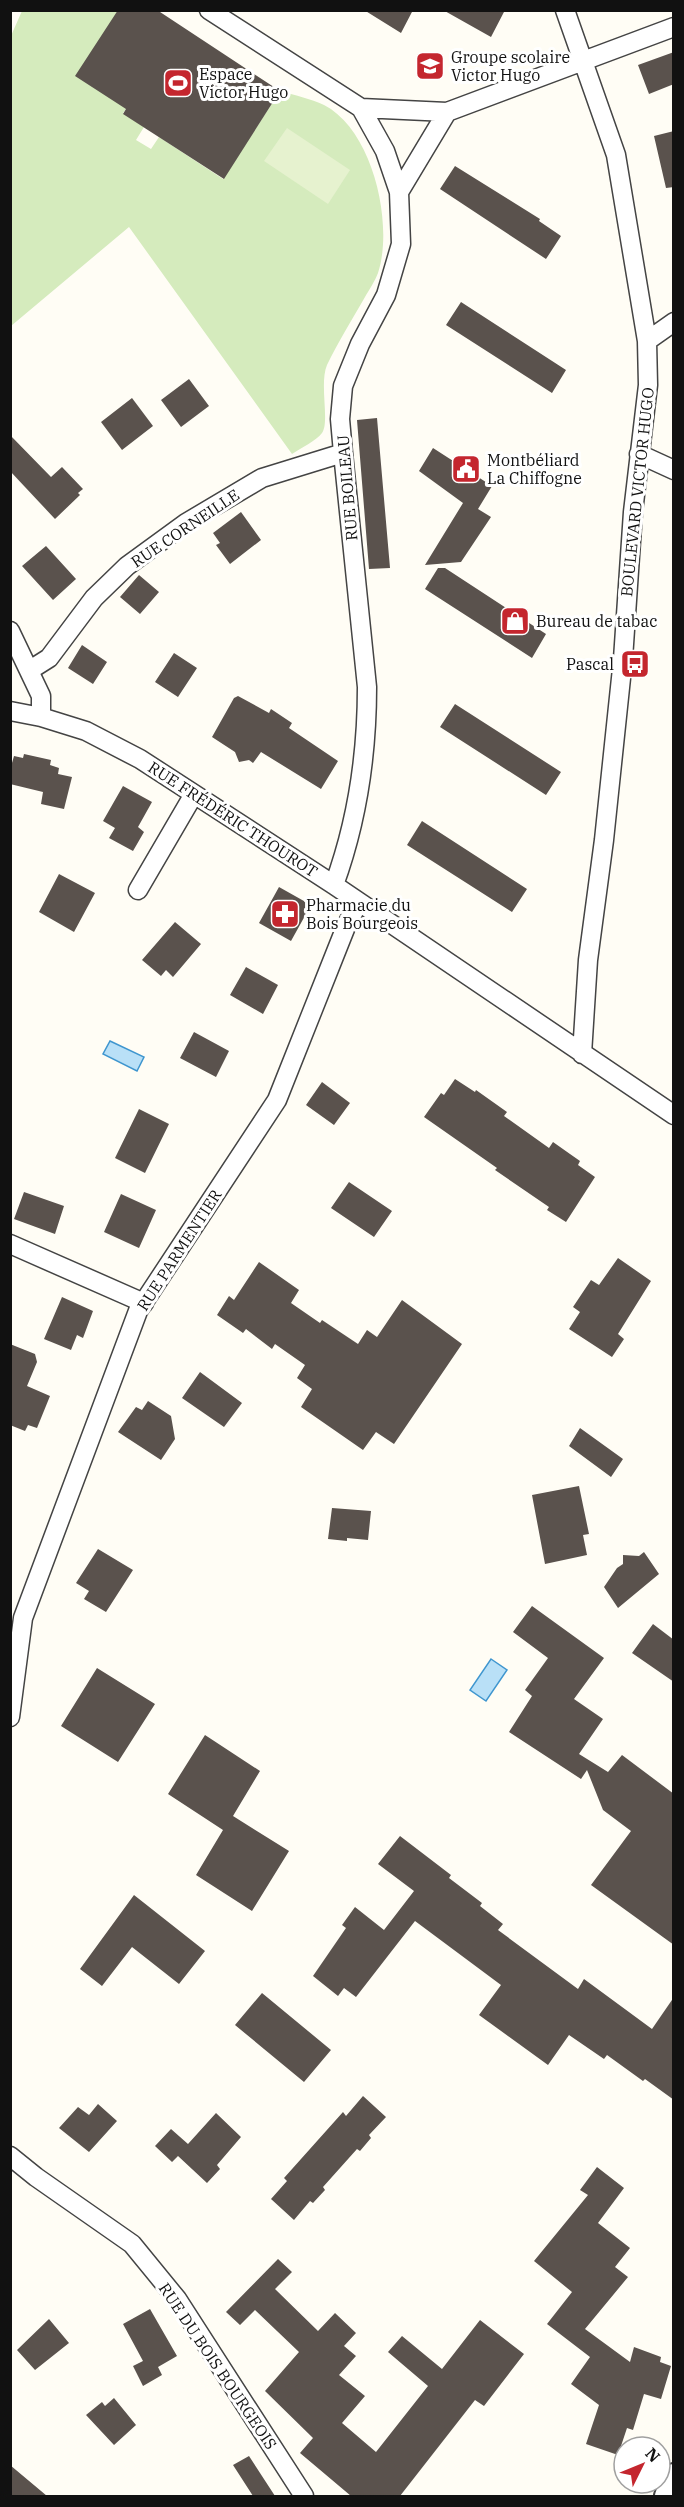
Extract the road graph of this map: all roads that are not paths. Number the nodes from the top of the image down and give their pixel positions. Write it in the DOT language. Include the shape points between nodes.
graph roads {
  1 [pos="209,10"];
  2 [pos="565,10"];
  3 [pos="674,27"];
  4 [pos="584,61"];
  5 [pos="361,108"];
  6 [pos="447,112"];
  7 [pos="399,192"];
  8 [pos="674,322"];
  9 [pos="647,341"];
  10 [pos="343,453"];
  11 [pos="639,454"];
  12 [pos="674,470"];
  13 [pos="10,631"];
  14 [pos="30,670"];
  15 [pos="14,712"];
  16 [pos="41,717"];
  17 [pos="194,794"];
  18 [pos="334,885"];
  19 [pos="138,890"];
  20 [pos="359,902"];
  21 [pos="582,1054"];
  22 [pos="674,1115"];
  23 [pos="10,1245"];
  24 [pos="144,1303"];
  25 [pos="10,1717"];
  26 [pos="10,2156"];
  27 [pos="674,2475"];
  28 [pos="304,2496"];
  29 [pos="666,2496"];
  1 -- 5 [label="street, RUE BOILEAU"];
  2 -- 4 [label="street, BOULEVARD VICTOR HUGO"];
  3 -- 4 [label="street"];
  4 -- 6 [label="street"];
  4 -- 9 [label="street, BOULEVARD VICTOR HUGO" via="616,155"];
  5 -- 6 [label="street"];
  5 -- 7 [label="street, RUE BOILEAU" via="385,151"];
  6 -- 7 [label="street"];
  7 -- 10 [label="street, RUE BOILEAU" via="401,244 386,295 343,386"];
  8 -- 9 [label="street"];
  9 -- 11 [label="street, BOULEVARD VICTOR HUGO" via="648,384"];
  10 -- 14 [label="street, RUE CORNEILLE" via="262,478 186,524 127,566 94,598 49,658"];
  10 -- 18 [label="street, RUE BOILEAU" via="367,687 367,724 345,854"];
  11 -- 12 [label="street"];
  11 -- 21 [label="street, BOULEVARD VICTOR HUGO"];
  13 -- 14 [label="street"];
  14 -- 16 [label="street" via="41,696"];
  15 -- 16 [label="street, RUE FRÉDÉRIC THOUROT"];
  16 -- 17 [label="street, RUE FRÉDÉRIC THOUROT" via="95,736"];
  17 -- 18 [label="street, RUE FRÉDÉRIC THOUROT"];
  17 -- 19 [label="street"];
  18 -- 20 [label="street, RUE FRÉDÉRIC THOUROT"];
  20 -- 21 [label="street, RUE FRÉDÉRIC THOUROT"];
  20 -- 24 [label="street, RUE PARMENTIER" via="277,1100"];
  21 -- 22 [label="street, RUE FRÉDÉRIC THOUROT"];
  23 -- 24 [label="street"];
  24 -- 25 [label="street, RUE PARMENTIER" via="23,1618"];
  26 -- 28 [label="street, RUE DU BOIS BOURGEOIS" via="132,2244 177,2299"];
  27 -- 29 [label="street"];
}
